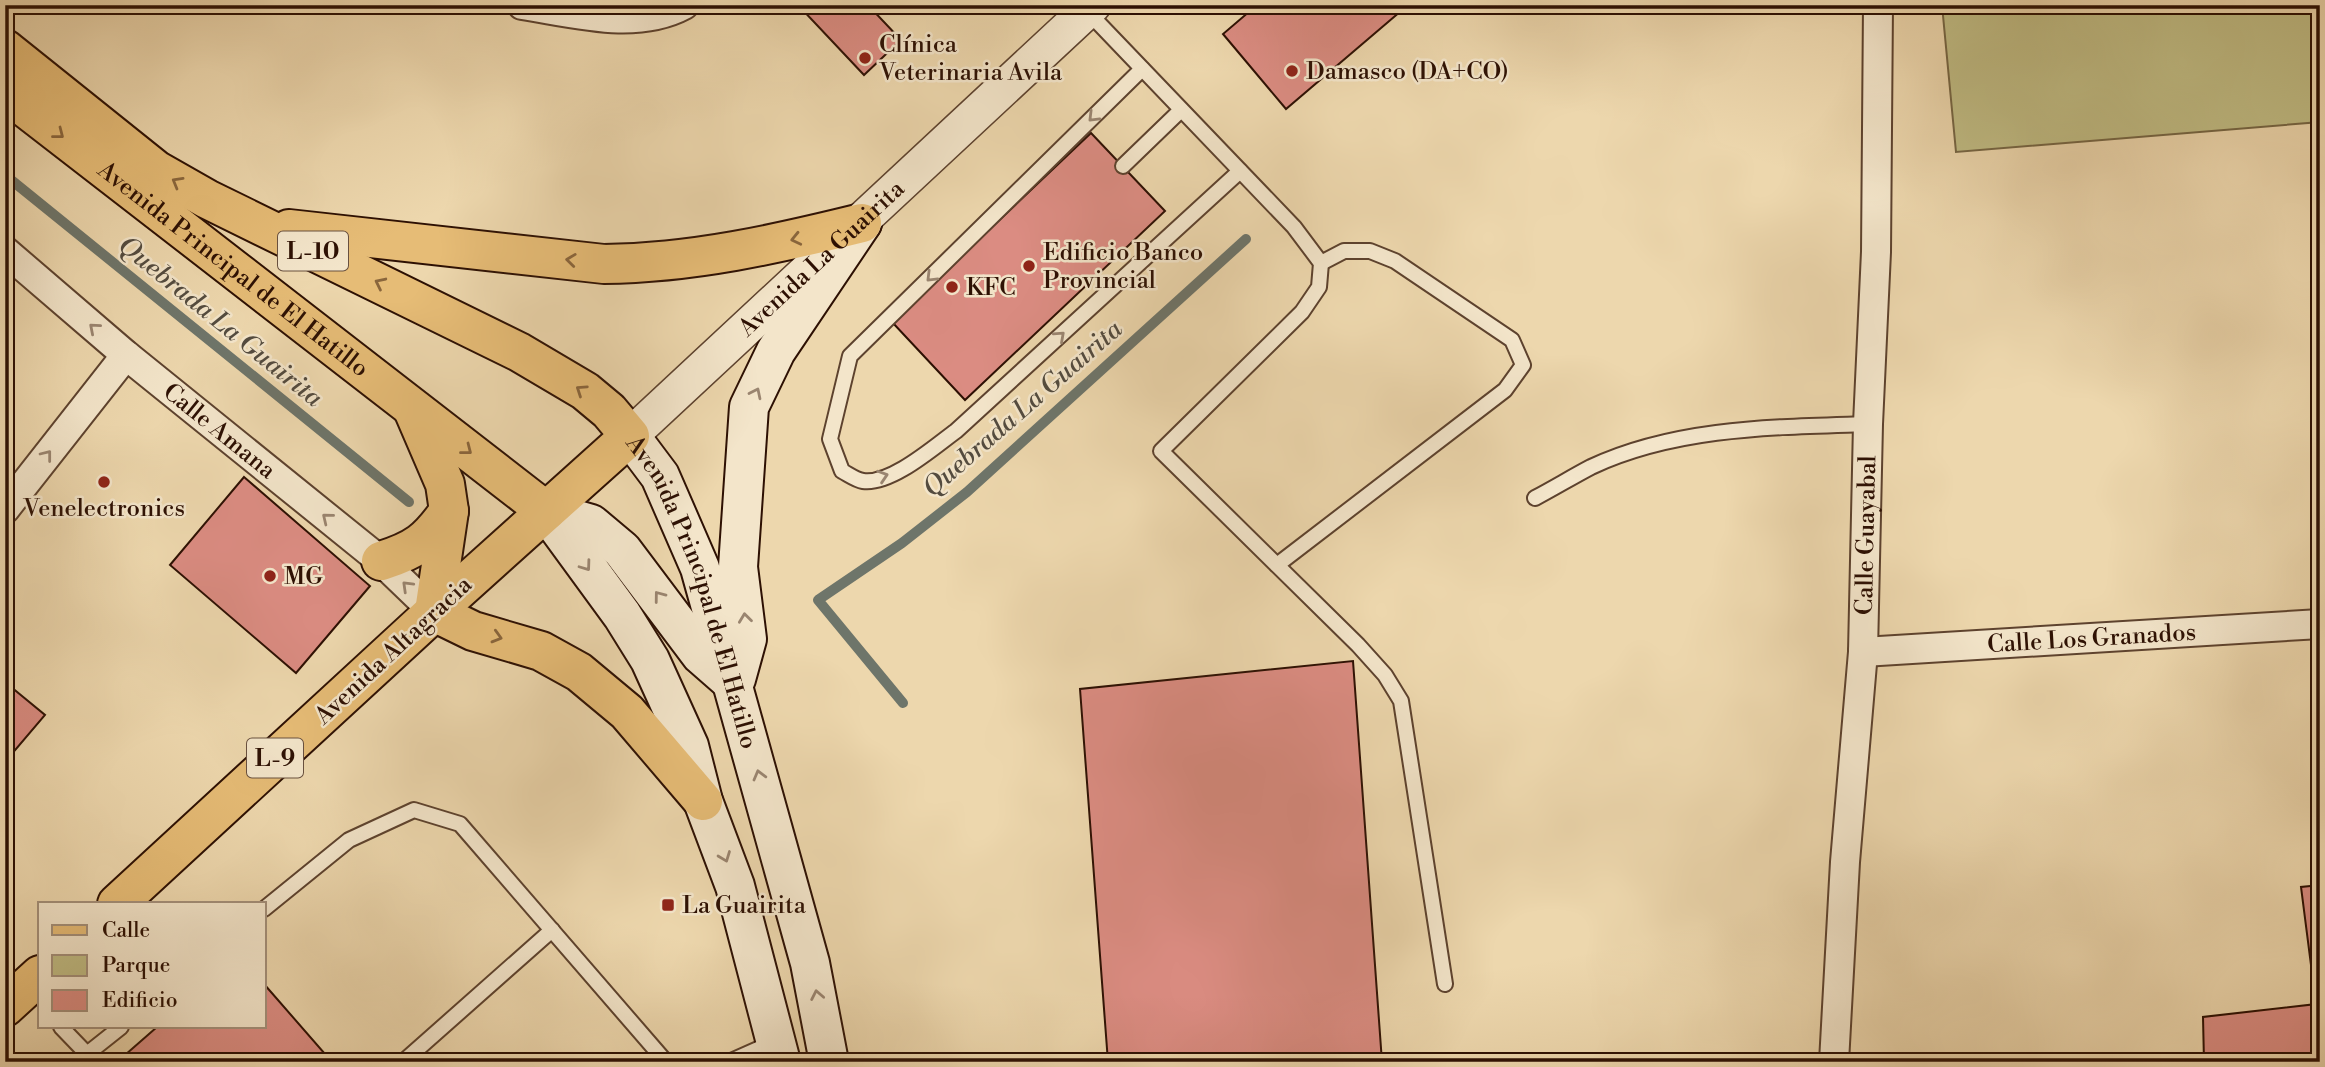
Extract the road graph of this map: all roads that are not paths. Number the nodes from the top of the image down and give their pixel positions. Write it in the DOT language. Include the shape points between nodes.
graph roads {
  1 [pos="522,5"];
  2 [pos="684,5"];
  3 [pos="1878,5"];
  4 [pos="1090,8"];
  5 [pos="5,49"];
  6 [pos="1142,69"];
  7 [pos="5,92"];
  8 [pos="1181,110"];
  9 [pos="1123,166"];
  10 [pos="1240,171"];
  11 [pos="862,223"];
  12 [pos="266,226"];
  13 [pos="5,251"];
  14 [pos="1321,263"];
  15 [pos="126,355"];
  16 [pos="413,408"];
  17 [pos="1868,424"];
  18 [pos="630,436"];
  19 [pos="1535,498"];
  20 [pos="5,509"];
  21 [pos="546,510"];
  22 [pos="449,511"];
  23 [pos="380,561"];
  24 [pos="1278,565"];
  25 [pos="433,612"];
  26 [pos="2320,624"];
  27 [pos="1863,652"];
  28 [pos="735,685"];
  29 [pos="703,801"];
  30 [pos="119,902"];
  31 [pos="266,907"];
  32 [pos="552,930"];
  33 [pos="1445,984"];
  34 [pos="62,1028"];
  35 [pos="120,1028"];
  36 [pos="779,1051"];
  37 [pos="403,1062"];
  38 [pos="666,1062"];
  39 [pos="729,1062"];
  40 [pos="829,1062"];
  41 [pos="1833,1062"];
  1 -- 2 [label="street" via="610,19 669,14"];
  3 -- 17 [label="street, Calle Guayabal" via="1876,252"];
  4 -- 6 [label="lane"];
  4 -- 11 [label="street, Avenida La Guairita"];
  12 -- 5 [label="main road, Avenida Principal de El Hatillo / L-10, one-way" via="156,170"];
  6 -- 8 [label="lane"];
  6 -- 10 [label="lane, one-way" via="850,356 830,439 842,471 862,481 882,478 956,431"];
  7 -- 16 [label="main road, Avenida Principal de El Hatillo / L-10, one-way"];
  8 -- 9 [label="lane"];
  8 -- 10 [label="lane"];
  10 -- 14 [label="lane"];
  11 -- 12 [label="main road, L-10, one-way" via="740,251 604,264"];
  11 -- 18 [label="street, Avenida La Guairita"];
  28 -- 11 [label="main road, one-way" via="747,639 738,567 749,407 776,351"];
  18 -- 12 [label="main road, Avenida Principal de El Hatillo / L-10, one-way" via="585,391 519,352"];
  15 -- 13 [label="street, Calle Amana, one-way"];
  14 -- 24 [label="lane" via="1319,287 1302,312 1161,452"];
  14 -- 24 [label="lane" via="1344,251 1370,251 1395,261 1512,340 1523,365 1505,390"];
  20 -- 15 [label="street, one-way"];
  23 -- 15 [label="street, Calle Amana, one-way"];
  16 -- 21 [label="main road, Avenida Principal de El Hatillo / L-10, one-way"];
  16 -- 22 [label="main road" via="445,484"];
  17 -- 19 [label="lane" via="1767,427 1667,442 1593,467"];
  17 -- 27 [label="street, Calle Guayabal"];
  18 -- 21 [label="main road, Avenida La Guairita / L-9"];
  18 -- 28 [label="main road, Avenida Principal de El Hatillo / L-10" via="660,476 682,520"];
  21 -- 25 [label="main road, Avenida Altagracia / L-9"];
  28 -- 21 [label="main road, one-way" via="701,655 622,550 591,524"];
  21 -- 29 [label="main road, Avenida Principal de El Hatillo / L-10, one-way" via="650,660 689,746"];
  22 -- 23 [label="main road" via="433,534 412,552"];
  22 -- 25 [label="main road"];
  25 -- 23 [label="street, Calle Amana, one-way"];
  24 -- 33 [label="lane" via="1385,675 1401,701"];
  25 -- 29 [label="main road, L-10, one-way" via="473,631 541,651 579,672 627,712"];
  25 -- 30 [label="main road, Avenida Altagracia / L-9"];
  26 -- 27 [label="street, Calle Los Granados"];
  27 -- 41 [label="street, Calle Guayabal"];
  40 -- 28 [label="main road, Avenida Principal de El Hatillo / L-10, one-way" via="810,962"];
  29 -- 36 [label="main road, Avenida Principal de El Hatillo / L-10, one-way" via="736,886"];
  31 -- 32 [label="lane" via="349,840 414,810 460,824"];
  32 -- 37 [label="lane"];
  32 -- 38 [label="lane"];
  34 -- 35 [label="lane" via="88,1054"];
  36 -- 39 [label="lane"];
}
